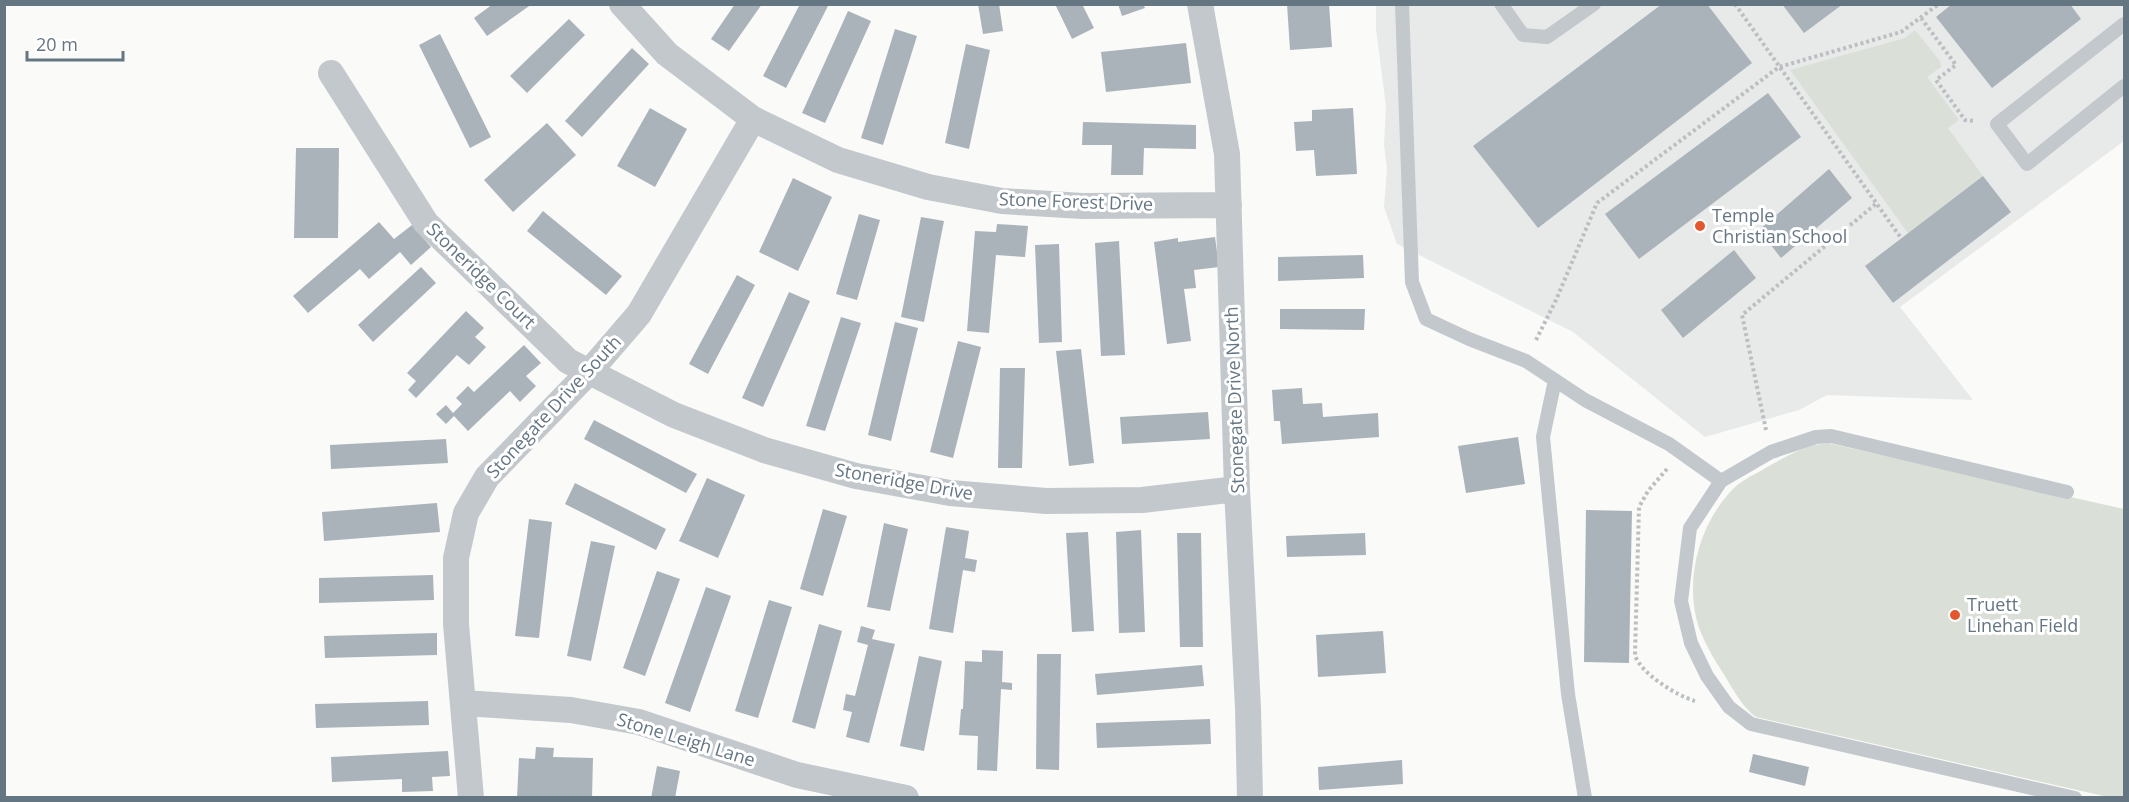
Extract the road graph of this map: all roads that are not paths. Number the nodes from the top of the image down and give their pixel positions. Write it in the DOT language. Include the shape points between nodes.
graph roads {
  1 [pos="622,4"];
  2 [pos="1200,4"];
  3 [pos="1402,4"];
  4 [pos="1502,4"];
  5 [pos="1594,4"];
  6 [pos="2124,24"];
  7 [pos="331,73"];
  8 [pos="2124,86"];
  9 [pos="753,119"];
  10 [pos="1228,205"];
  11 [pos="589,372"];
  12 [pos="1555,380"];
  13 [pos="1721,481"];
  14 [pos="1237,489"];
  15 [pos="2067,492"];
  16 [pos="463,704"];
  17 [pos="471,798"];
  18 [pos="906,798"];
  19 [pos="1250,798"];
  20 [pos="1585,798"];
  21 [pos="2076,798"];
  1 -- 9 [label="street, Stone Forest Drive" via="667,54"];
  2 -- 10 [label="street, Stonegate Drive North" via="1227,154"];
  3 -- 12 [label="lane" via="1412,282 1426,319 1526,361"];
  4 -- 5 [label="lane" via="1522,34 1547,37"];
  6 -- 8 [label="lane" via="1997,124 2028,164"];
  7 -- 11 [label="street, Stoneridge Court" via="426,223 568,361"];
  9 -- 10 [label="street, Stone Forest Drive" via="838,160 928,187 991,199 1082,206"];
  9 -- 11 [label="street, Stonegate Drive South" via="639,314"];
  10 -- 14 [label="street, Stonegate Drive North"];
  11 -- 14 [label="street, Stoneridge Drive" via="674,415 764,450 868,478 950,493 1046,501 1142,500"];
  11 -- 16 [label="street, Stonegate Drive South" via="487,477 466,513 456,558 456,624"];
  12 -- 13 [label="lane" via="1682,453"];
  12 -- 20 [label="lane" via="1543,437 1568,694"];
  13 -- 15 [label="lane" via="1771,452 1816,436 1831,436"];
  13 -- 21 [label="lane" via="1690,528 1681,601 1691,644 1729,707 1751,724"];
  14 -- 19 [label="street, Stonegate Drive North"];
  16 -- 17 [label="street, Stonegate Drive South"];
  16 -- 18 [label="street, Stone Leigh Lane" via="570,710 639,722 797,775"];
}
